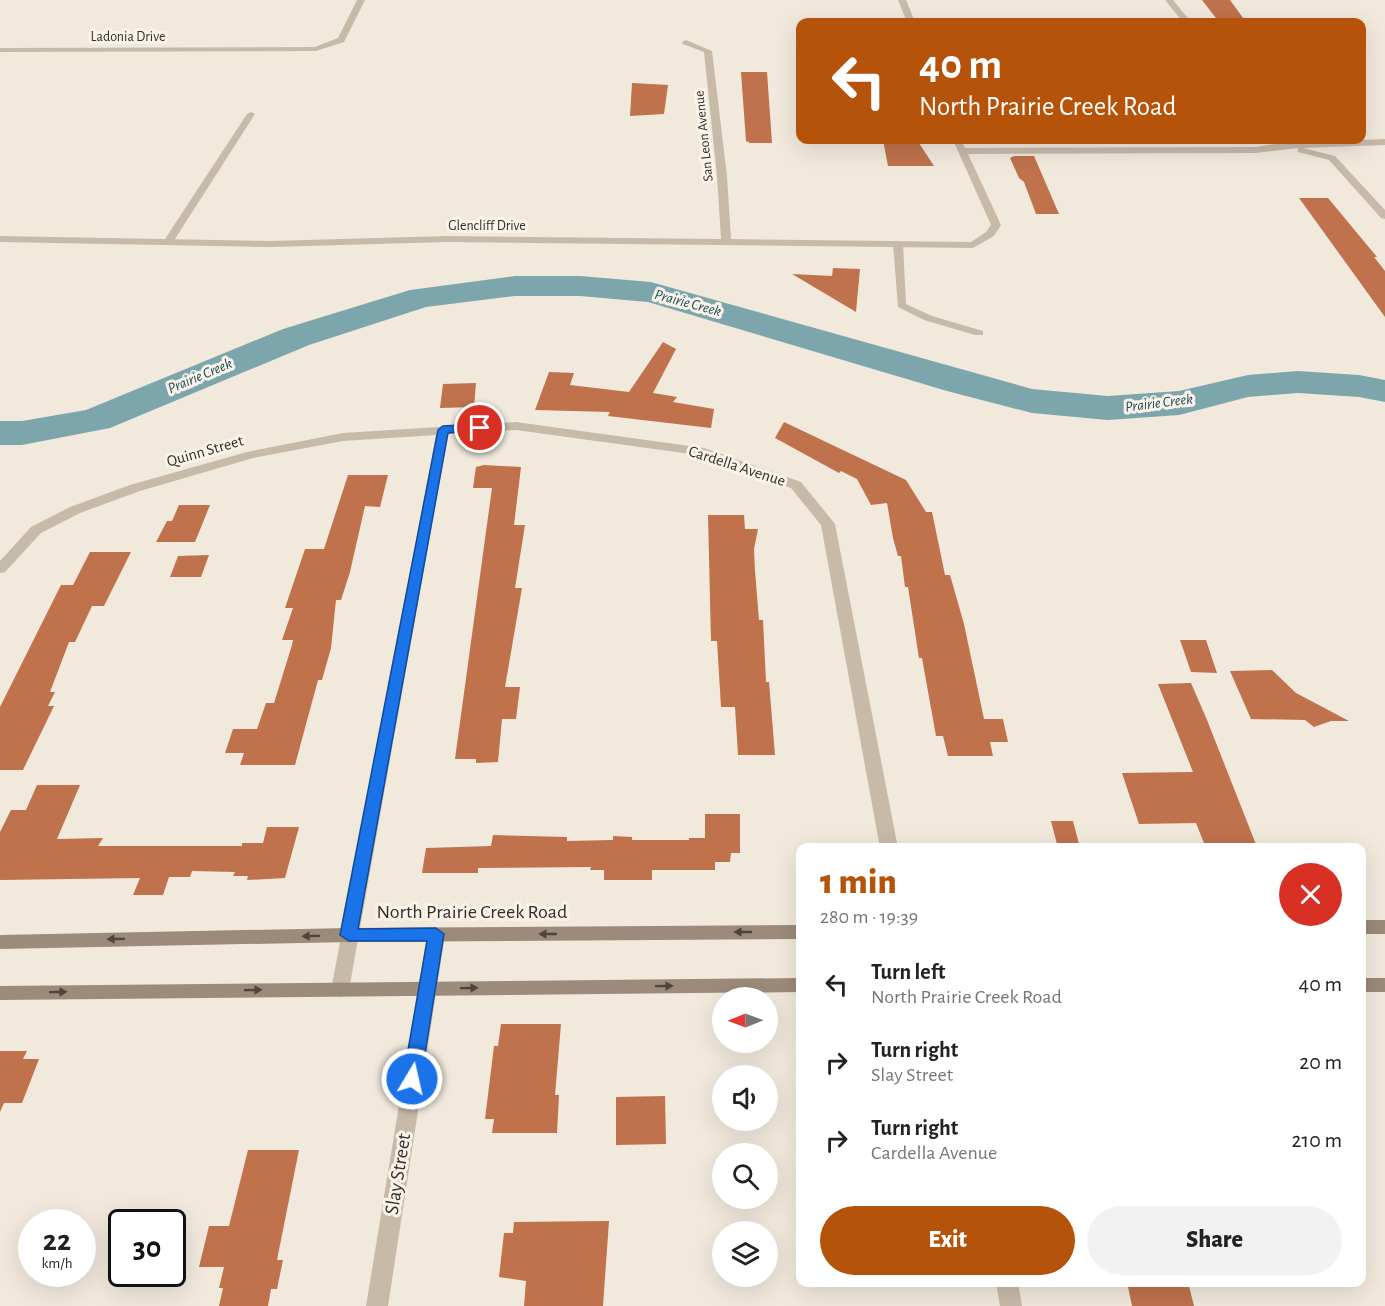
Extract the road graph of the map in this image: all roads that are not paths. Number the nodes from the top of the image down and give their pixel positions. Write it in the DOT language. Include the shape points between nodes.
graph roads {
  1 [pos="361,0"];
  2 [pos="902,0"];
  3 [pos="1169,0"];
  4 [pos="909,18"];
  5 [pos="1184,18"];
  6 [pos="686,42"];
  7 [pos="0,50"];
  8 [pos="251,114"];
  9 [pos="1366,142"];
  10 [pos="1385,142"];
  11 [pos="959,144"];
  12 [pos="1277,144"];
  13 [pos="1283,144"];
  14 [pos="962,151"];
  15 [pos="1385,216"];
  16 [pos="0,239"];
  17 [pos="168,242"];
  18 [pos="726,242"];
  19 [pos="898,244"];
  20 [pos="979,333"];
  21 [pos="443,430"];
  22 [pos="0,569"];
  23 [pos="888,843"];
  24 [pos="1366,927"];
  25 [pos="1385,927"];
  26 [pos="796,932"];
  27 [pos="436,934"];
  28 [pos="349,935"];
  29 [pos="0,942"];
  30 [pos="796,985"];
  31 [pos="1366,985"];
  32 [pos="1385,985"];
  33 [pos="426,989"];
  34 [pos="340,990"];
  35 [pos="0,993"];
  36 [pos="1007,1287"];
  37 [pos="377,1306"];
  38 [pos="1011,1306"];
  1 -- 7 [label="street, Ladonia Drive" via="341,40 316,49"];
  2 -- 4 [label="street"];
  3 -- 5 [label="street"];
  6 -- 18 [label="street, San Leon Avenue" via="708,51"];
  8 -- 17 [label="lane"];
  9 -- 10 [label="street"];
  11 -- 14 [label="street"];
  12 -- 14 [label="street" via="1256,150"];
  13 -- 15 [label="street" via="1332,158"];
  14 -- 19 [label="street, Glencliff Drive" via="996,225 990,234 973,245"];
  16 -- 17 [label="street, Glencliff Drive"];
  17 -- 18 [label="street, Glencliff Drive" via="272,244 447,239"];
  18 -- 19 [label="street, Glencliff Drive"];
  19 -- 20 [label="lane" via="902,305 928,318"];
  21 -- 22 [label="street, Quinn Street" via="332,439 251,455 135,488 75,510 36,530"];
  21 -- 23 [label="street, Cardella Avenue" via="516,426 700,451 796,485 828,524"];
  21 -- 28 [label="street"];
  24 -- 25 [label="main road"];
  26 -- 27 [label="main road, North Prairie Creek Road, one-way"];
  27 -- 28 [label="main road, North Prairie Creek Road"];
  27 -- 33 [label="street, Slay Street"];
  28 -- 29 [label="main road, North Prairie Creek Road, one-way"];
  28 -- 34 [label="street"];
  33 -- 30 [label="main road, one-way"];
  31 -- 32 [label="main road"];
  33 -- 34 [label="main road"];
  33 -- 37 [label="street, Slay Street"];
  35 -- 34 [label="main road, one-way"];
  36 -- 38 [label="street"];
}
